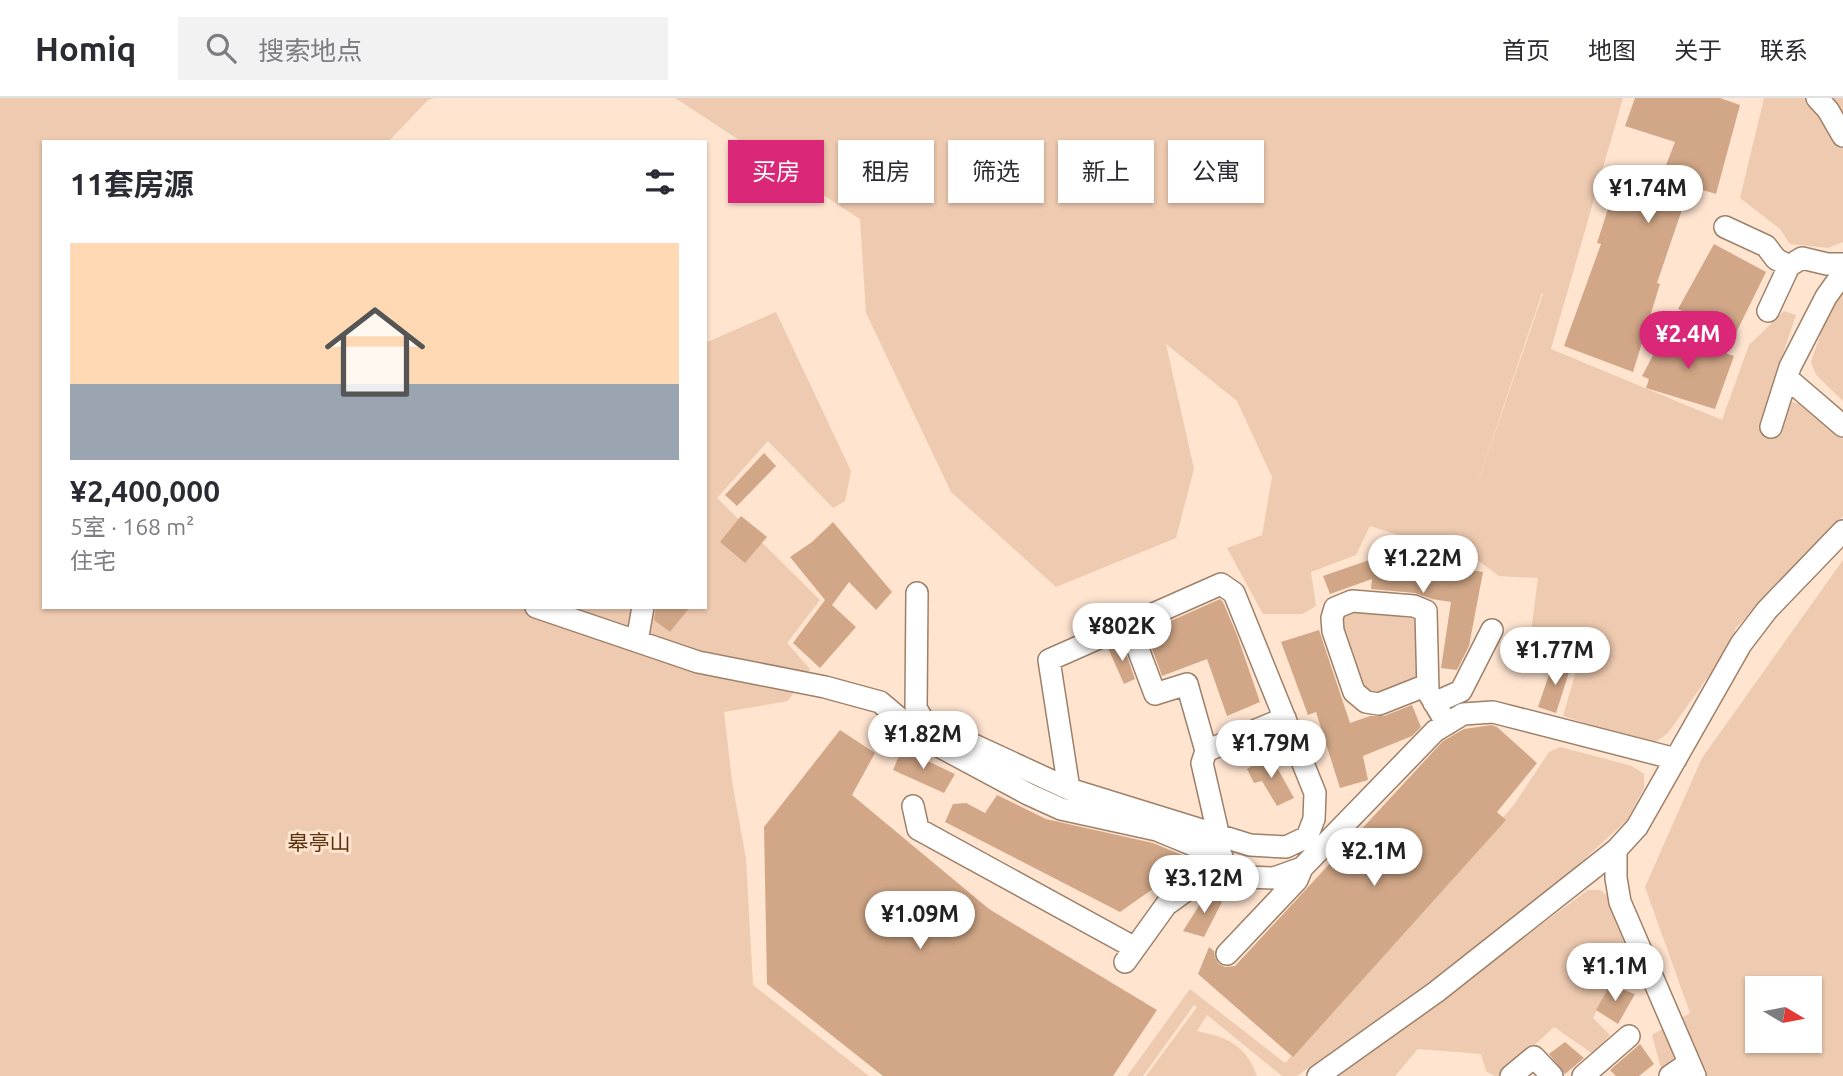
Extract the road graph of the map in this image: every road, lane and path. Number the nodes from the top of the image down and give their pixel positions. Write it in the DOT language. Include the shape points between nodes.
graph roads {
  1 [pos="1817,98"];
  2 [pos="1843,136"];
  3 [pos="1725,227"];
  4 [pos="1843,264"];
  5 [pos="1789,266"];
  6 [pos="1843,273"];
  7 [pos="1768,311"];
  8 [pos="1787,378"];
  9 [pos="1843,426"];
  10 [pos="1771,427"];
  11 [pos="1843,531"];
  12 [pos="917,593"];
  13 [pos="542,609"];
  14 [pos="643,609"];
  15 [pos="1129,625"];
  16 [pos="1492,630"];
  17 [pos="637,641"];
  18 [pos="1431,694"];
  19 [pos="1285,718"];
  20 [pos="1447,724"];
  21 [pos="1206,751"];
  22 [pos="1676,759"];
  23 [pos="1069,789"];
  24 [pos="913,806"];
  25 [pos="1616,850"];
  26 [pos="1222,856"];
  27 [pos="1302,868"];
  28 [pos="1227,954"];
  29 [pos="1629,1036"];
  30 [pos="1692,1069"];
  31 [pos="1595,1072"];
  32 [pos="1318,1076"];
  33 [pos="1511,1076"];
  34 [pos="1552,1076"];
  35 [pos="1670,1076"];
  1 -- 2 [label="street"];
  3 -- 5 [label="street" via="1766,246"];
  4 -- 5 [label="street" via="1801,258"];
  5 -- 7 [label="street"];
  6 -- 8 [label="street" via="1826,297"];
  8 -- 9 [label="street"];
  8 -- 10 [label="street"];
  11 -- 22 [label="street" via="1741,644"];
  12 -- 23 [label="street" via="916,708 924,722"];
  13 -- 17 [label="street"];
  14 -- 17 [label="street"];
  15 -- 19 [label="street" via="1221,584 1234,593"];
  15 -- 21 [label="street" via="1155,695 1187,684"];
  15 -- 23 [label="street" via="1049,660"];
  16 -- 18 [label="street" via="1461,691"];
  17 -- 26 [label="street" via="698,662 880,702 920,736 1027,794 1061,809 1157,830"];
  18 -- 18 [label="street" via="1426,611 1352,601 1335,608 1333,631 1354,692 1366,702 1379,704"];
  18 -- 20 [label="street"];
  19 -- 21 [label="street"];
  19 -- 26 [label="street" via="1315,793 1314,819 1307,837 1286,847 1250,845"];
  20 -- 22 [label="street" via="1463,714 1493,712"];
  20 -- 27 [label="street"];
  21 -- 26 [label="street" via="1202,763"];
  22 -- 25 [label="street" via="1637,827"];
  23 -- 26 [label="street"];
  24 -- 26 [label="street" via="918,829 1130,955 1166,905 1198,882"];
  25 -- 30 [label="street" via="1620,902"];
  25 -- 32 [label="street" via="1436,992"];
  26 -- 27 [label="street" via="1274,878"];
  27 -- 28 [label="street" via="1297,880"];
  29 -- 31 [label="street"];
  30 -- 35 [label="street"];
  33 -- 34 [label="street" via="1534,1057"];
}
